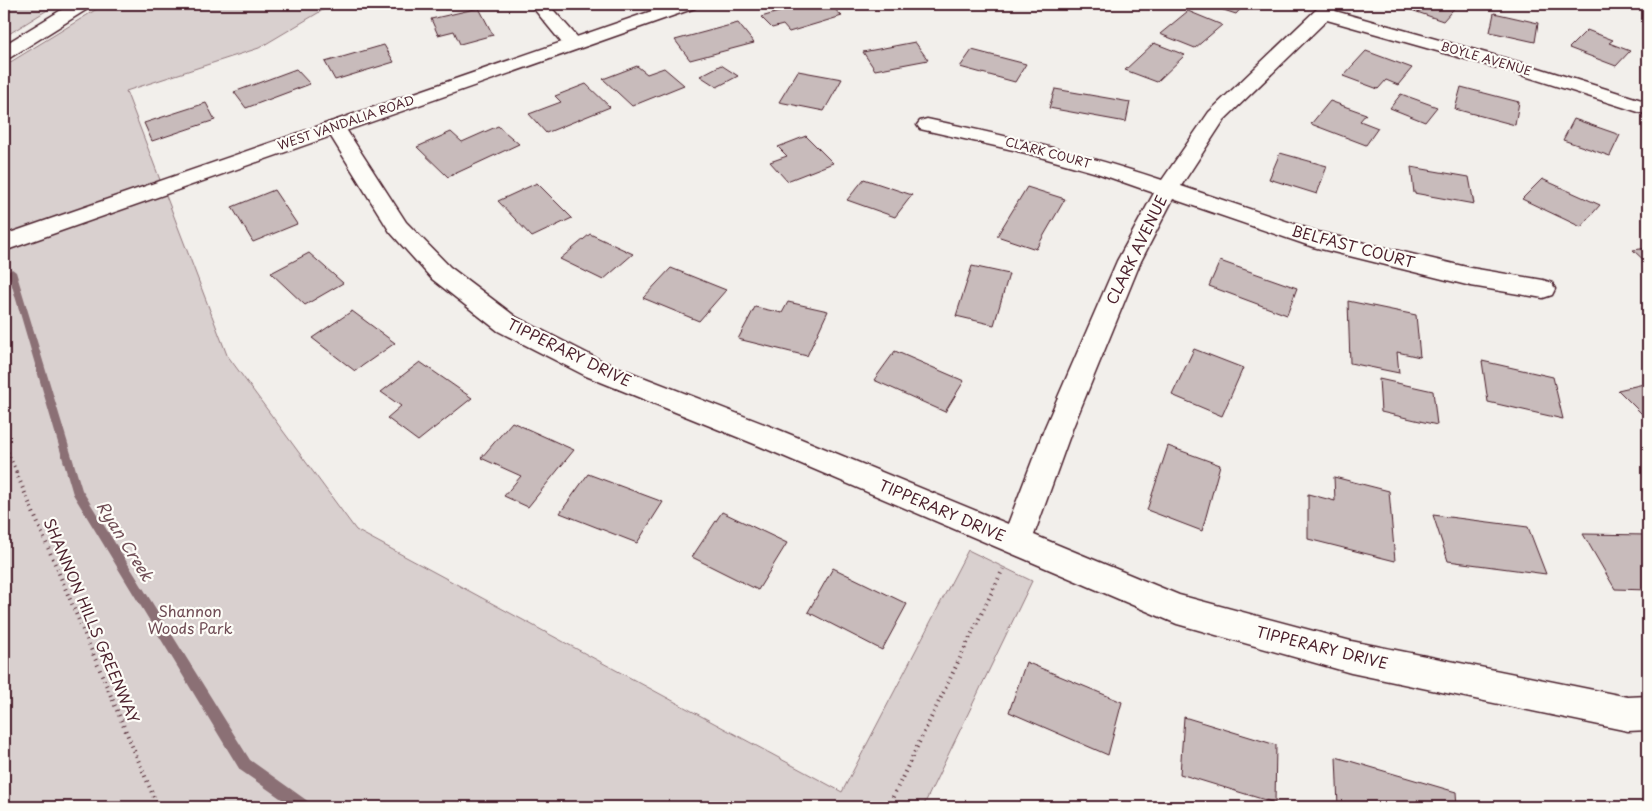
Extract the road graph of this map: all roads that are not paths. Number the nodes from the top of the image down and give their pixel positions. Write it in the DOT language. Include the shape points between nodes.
graph roads {
  1 [pos="84,4"];
  2 [pos="539,4"];
  3 [pos="689,4"];
  4 [pos="1327,9"];
  5 [pos="573,44"];
  6 [pos="4,53"];
  7 [pos="1648,109"];
  8 [pos="927,125"];
  9 [pos="335,127"];
  10 [pos="1167,190"];
  11 [pos="4,243"];
  12 [pos="1543,289"];
  13 [pos="1016,542"];
  14 [pos="1648,713"];
  1 -- 6 [label="street"];
  2 -- 5 [label="street"];
  3 -- 5 [label="street, WEST VANDALIA ROAD"];
  4 -- 7 [label="street, BOYLE AVENUE"];
  4 -- 10 [label="street, CLARK AVENUE" via="1216,116"];
  5 -- 9 [label="street, WEST VANDALIA ROAD"];
  8 -- 10 [label="street, CLARK COURT" via="1029,147 1105,168"];
  9 -- 11 [label="street, WEST VANDALIA ROAD"];
  9 -- 13 [label="street, TIPPERARY DRIVE" via="398,227 442,273 507,324 596,369"];
  10 -- 12 [label="street, BELFAST COURT" via="1313,239 1471,277"];
  10 -- 13 [label="street, CLARK AVENUE" via="1129,261 1059,427"];
  13 -- 14 [label="street, TIPPERARY DRIVE" via="1177,609 1351,657 1628,714"];
}
